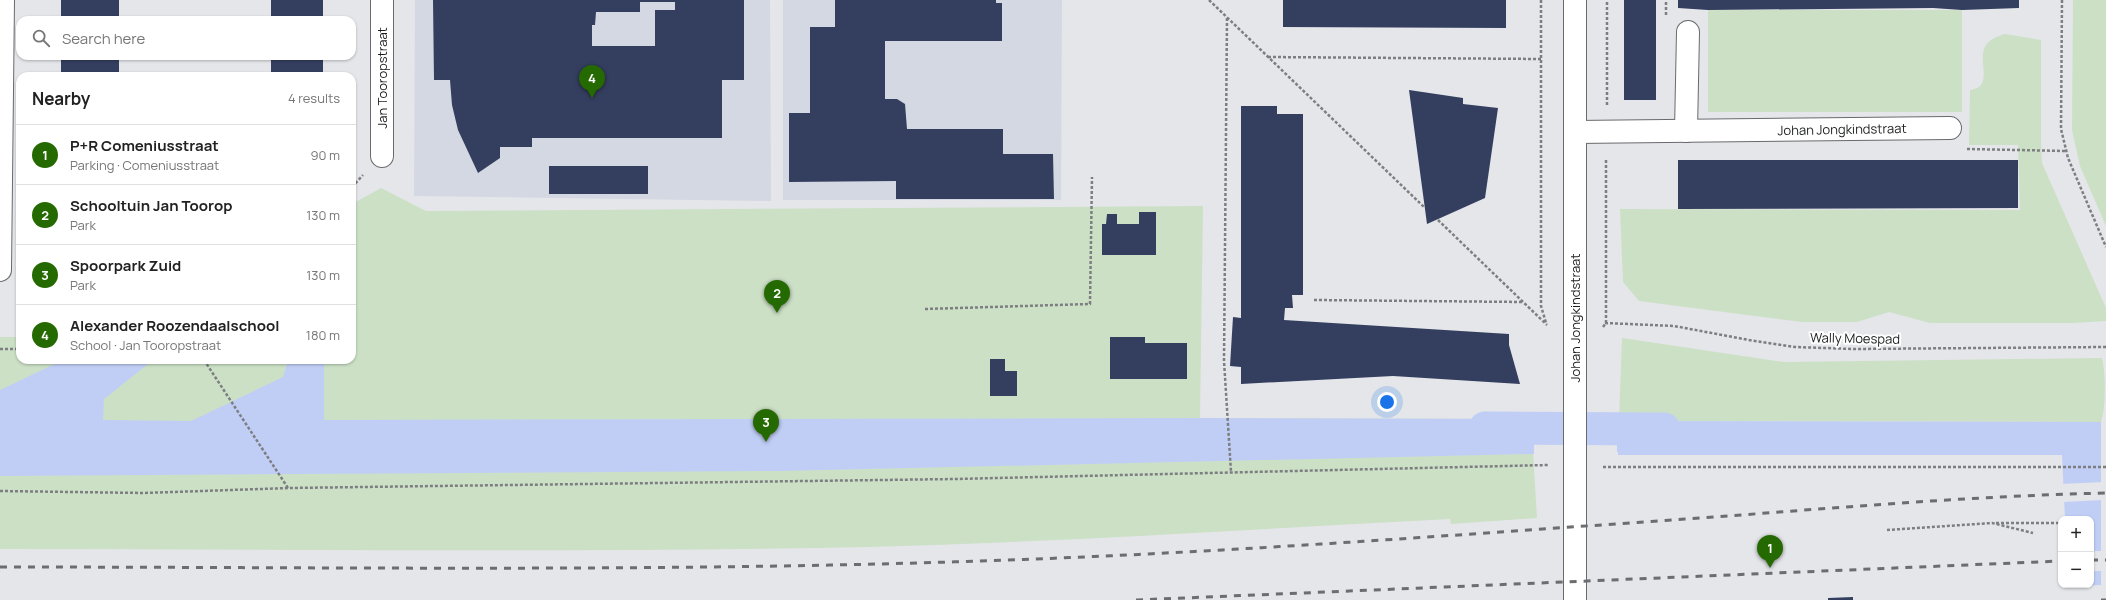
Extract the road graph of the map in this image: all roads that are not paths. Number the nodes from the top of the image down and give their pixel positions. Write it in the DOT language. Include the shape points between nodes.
graph roads {
  1 [pos="3,0"];
  2 [pos="382,0"];
  3 [pos="1575,0"];
  4 [pos="1688,32"];
  5 [pos="1950,128"];
  6 [pos="1686,131"];
  7 [pos="1575,132"];
  8 [pos="382,156"];
  9 [pos="0,270"];
  10 [pos="1575,600"];
  1 -- 9 [label="street"];
  2 -- 8 [label="street, Jan Tooropstraat"];
  3 -- 7 [label="street, Johan Jongkindstraat"];
  4 -- 6 [label="street"];
  5 -- 6 [label="street, Johan Jongkindstraat"];
  6 -- 7 [label="street, Johan Jongkindstraat"];
  7 -- 10 [label="street, Johan Jongkindstraat"];
}
